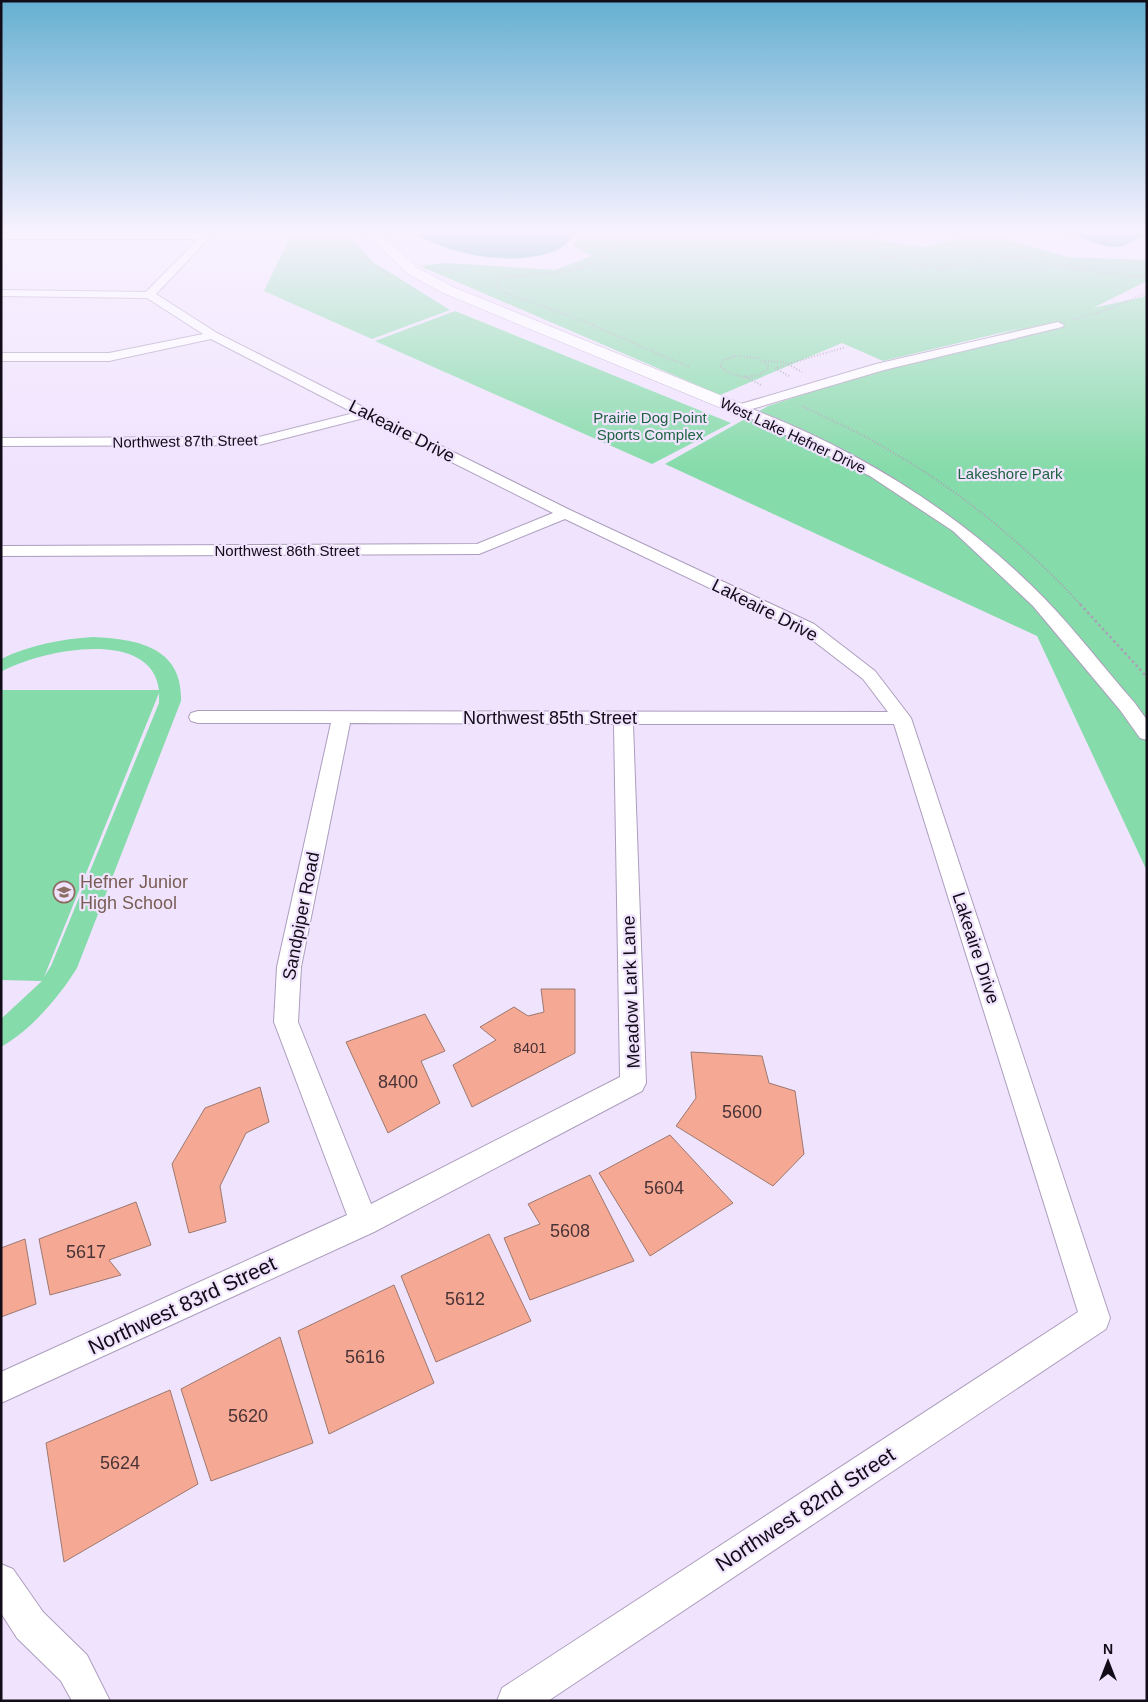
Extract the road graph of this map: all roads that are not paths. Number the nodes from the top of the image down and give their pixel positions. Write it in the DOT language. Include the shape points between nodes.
graph roads {
  1 [pos="177,312"];
  2 [pos="503,312"];
  3 [pos="1058,325"];
  4 [pos="213,335"];
  5 [pos="1,357"];
  6 [pos="739,409"];
  7 [pos="366,414"];
  8 [pos="1,442"];
  9 [pos="565,513"];
  10 [pos="1,551"];
  11 [pos="198,717"];
  12 [pos="342,718"];
  13 [pos="623,718"];
  14 [pos="902,718"];
  15 [pos="1147,734"];
  16 [pos="364,1222"];
  17 [pos="1094,1318"];
  18 [pos="1,1388"];
  19 [pos="1,1581"];
  20 [pos="92,1701"];
  21 [pos="515,1701"];
  1 -- 4 [label="street, Lakeaire Drive"];
  2 -- 6 [label="street, West Lake Hefner Drive"];
  3 -- 6 [label="street" via="880,367"];
  4 -- 5 [label="street" via="109,357"];
  4 -- 7 [label="street, Lakeaire Drive"];
  6 -- 15 [label="street, West Lake Hefner Drive" via="875,473 958,528 1039,602"];
  7 -- 8 [label="street, Northwest 87th Street" via="259,441"];
  7 -- 9 [label="street, Lakeaire Drive"];
  9 -- 10 [label="street, Northwest 86th Street" via="479,549"];
  9 -- 14 [label="street, Lakeaire Drive" via="808,628 870,675"];
  11 -- 12 [label="street, Northwest 85th Street"];
  12 -- 13 [label="street, Northwest 85th Street"];
  12 -- 16 [label="street, Sandpiper Road" via="289,967 286,1022"];
  13 -- 14 [label="street, Northwest 85th Street"];
  13 -- 16 [label="street, Meadow Lark Lane" via="633,1083"];
  14 -- 17 [label="street, Lakeaire Drive"];
  16 -- 18 [label="street, Northwest 83rd Street"];
  17 -- 21 [label="street, Northwest 82nd Street"];
  19 -- 20 [label="street" via="30,1625 74,1668"];
}
